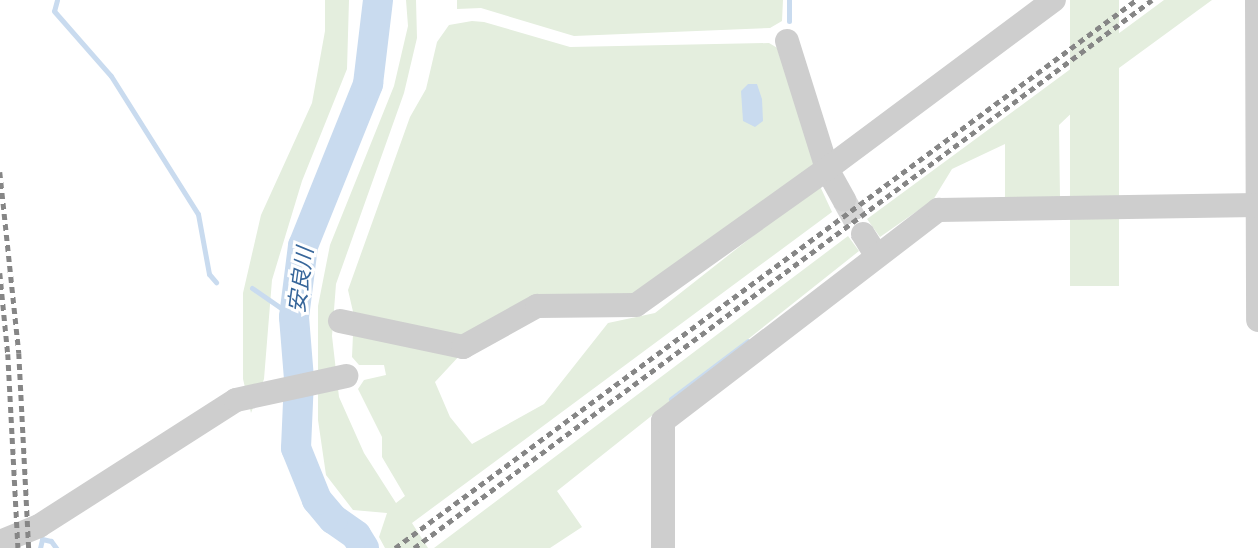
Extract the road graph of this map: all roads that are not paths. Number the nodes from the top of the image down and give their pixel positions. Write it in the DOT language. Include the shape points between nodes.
graph roads {
  1 [pos="1054,0"];
  2 [pos="1257,0"];
  3 [pos="787,41"];
  4 [pos="827,169"];
  5 [pos="844,200"];
  6 [pos="1257,205"];
  7 [pos="863,234"];
  8 [pos="1258,254"];
  9 [pos="876,255"];
  10 [pos="1258,320"];
  11 [pos="340,321"];
  12 [pos="342,376"];
  13 [pos="0,542"];
  14 [pos="663,548"];
  1 -- 4 [label="street"];
  2 -- 6 [label="street"];
  3 -- 4 [label="street"];
  4 -- 5 [label="street"];
  4 -- 11 [label="street" via="636,305 537,306 463,347"];
  6 -- 8 [label="street"];
  6 -- 9 [label="street" via="938,210"];
  7 -- 9 [label="street"];
  8 -- 10 [label="street"];
  9 -- 14 [label="street" via="663,421"];
  12 -- 13 [label="street" via="236,400 39,525"];
}
